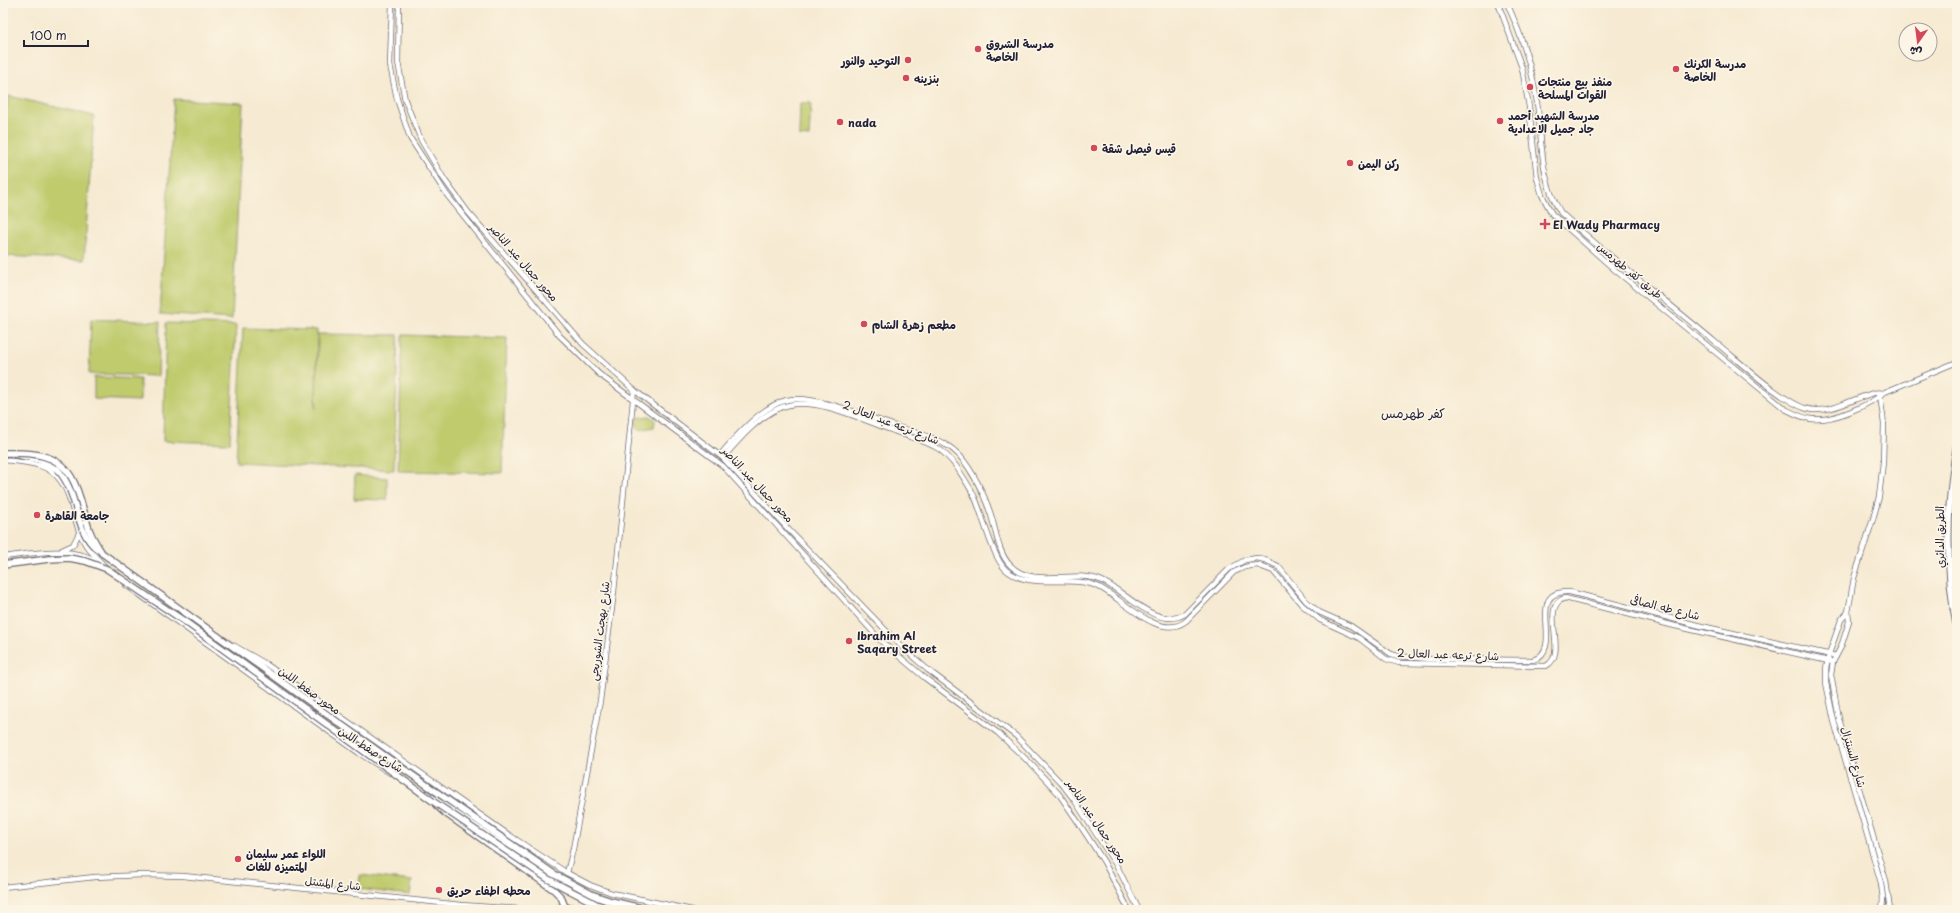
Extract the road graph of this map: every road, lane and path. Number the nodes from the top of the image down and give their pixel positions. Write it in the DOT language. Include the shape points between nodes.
graph roads {
  1 [pos="392,3"];
  2 [pos="399,3"];
  3 [pos="1498,3"];
  4 [pos="1507,3"];
  5 [pos="1957,362"];
  6 [pos="634,390"];
  7 [pos="1881,394"];
  8 [pos="633,400"];
  9 [pos="1957,445"];
  10 [pos="3,452"];
  11 [pos="722,456"];
  12 [pos="3,460"];
  13 [pos="54,469"];
  14 [pos="86,518"];
  15 [pos="80,532"];
  16 [pos="56,551"];
  17 [pos="102,553"];
  18 [pos="3,557"];
  19 [pos="103,564"];
  20 [pos="3,565"];
  21 [pos="1276,565"];
  22 [pos="1273,571"];
  23 [pos="1848,612"];
  24 [pos="1167,618"];
  25 [pos="1691,623"];
  26 [pos="1165,626"];
  27 [pos="1957,628"];
  28 [pos="1690,629"];
  29 [pos="226,642"];
  30 [pos="1829,654"];
  31 [pos="1542,656"];
  32 [pos="1836,656"];
  33 [pos="1420,658"];
  34 [pos="1827,661"];
  35 [pos="1833,662"];
  36 [pos="1420,664"];
  37 [pos="1550,664"];
  38 [pos="434,802"];
  39 [pos="567,873"];
  40 [pos="3,887"];
  41 [pos="1883,898"];
  42 [pos="1890,898"];
  43 [pos="565,908"];
  44 [pos="593,910"];
  45 [pos="613,910"];
  46 [pos="626,910"];
  47 [pos="650,910"];
  48 [pos="692,910"];
  49 [pos="1129,910"];
  50 [pos="1139,910"];
  51 [pos="1882,910"];
  52 [pos="1890,910"];
  1 -- 8 [label="street, محور جمال عبد الناصر" via="390,65 397,99 410,138 446,195 560,336 599,374"];
  2 -- 6 [label="street, محور جمال عبد الناصر" via="398,70 405,100 421,140 444,179 468,212 583,344"];
  3 -- 7 [label="street, طريق كفر طهرمس" via="1525,83 1536,178 1548,209 1556,219 1750,381 1794,414 1811,419 1837,416"];
  4 -- 7 [label="street, طريق كفر طهرمس" via="1527,55 1536,95 1546,181 1560,213 1738,361 1794,404 1817,411"];
  5 -- 7 [label="street, طريق كفر طهرمس"];
  6 -- 8 [label="street, شارع بهجت الشوربجى"];
  6 -- 11 [label="street, محور جمال عبد الناصر"];
  7 -- 23 [label="street, شارع السنترال" via="1884,424 1881,486 1854,578"];
  8 -- 39 [label="street, شارع بهجت الشوربجى" via="614,592 600,701 576,838"];
  8 -- 49 [label="street, محور جمال عبد الناصر" via="722,466 882,642 998,733 1046,779 1088,837"];
  9 -- 27 [label="highway, الطريق الدائري" via="1951,478 1947,545"];
  10 -- 13 [label="main road" via="39,460"];
  10 -- 17 [label="main road, محور صفط اللبن, bridge" via="42,456 53,459 66,469 77,485 89,528"];
  11 -- 24 [label="street, شارع ترعه عبد العال 2" via="740,432 765,412 781,402 795,399 844,409 932,438 960,456 975,478 988,505 1002,552 1012,567 1025,574 1039,576 1079,575 1099,579 1145,609"];
  11 -- 26 [label="street, شارع ترعه عبد العال 2" via="764,418 781,408 795,404 818,406 843,413 920,440 940,450 967,482 978,504 999,562 1008,571 1028,580 1079,581 1092,584 1139,615"];
  11 -- 50 [label="street, محور جمال عبد الناصر" via="902,647 928,670 1016,736 1062,784 1118,868"];
  12 -- 13 [label="street"];
  13 -- 15 [label="street" via="65,487"];
  13 -- 17 [label="main road, bridge" via="70,488 87,538"];
  14 -- 15 [label="street"];
  15 -- 16 [label="street" via="71,547"];
  15 -- 19 [label="street, شارع صفط اللبن" via="84,544"];
  16 -- 18 [label="street"];
  16 -- 19 [label="street, شارع صفط اللبن" via="80,554"];
  17 -- 29 [label="main road, محور صفط اللبن"];
  19 -- 46 [label="street, شارع صفط اللبن" via="116,577 359,753 437,800 556,880 596,900"];
  20 -- 38 [label="main road, محور صفط اللبن, bridge" via="69,558 85,560 107,569 193,627"];
  21 -- 22 [label="street"];
  21 -- 24 [label="street, شارع ترعه عبد العال 2" via="1257,558 1236,563 1185,614"];
  21 -- 33 [label="street, شارع ترعه عبد العال 2" via="1306,601 1319,612 1351,626 1391,654"];
  22 -- 26 [label="street" via="1257,565 1239,569 1181,624"];
  22 -- 36 [label="street, شارع ترعه عبد العال 2" via="1302,605 1320,620 1359,638 1392,662"];
  23 -- 30 [label="street, شارع السنترال" via="1841,620"];
  23 -- 32 [label="street, شارع السنترال" via="1849,622"];
  24 -- 26 [label="street"];
  25 -- 28 [label="street"];
  25 -- 30 [label="street, شارع طه الصافى"];
  25 -- 31 [label="street, شارع طه الصافى" via="1563,592 1551,596 1547,603 1547,642"];
  28 -- 34 [label="street, شارع طه الصافى"];
  28 -- 37 [label="street, شارع طه الصافى" via="1566,598 1558,602 1554,609 1555,647"];
  29 -- 39 [label="street" via="244,650"];
  29 -- 47 [label="main road, محور صفط اللبن" via="554,874 591,894"];
  30 -- 32 [label="street, شارع طه الصافى"];
  30 -- 34 [label="street, شارع السنترال"];
  31 -- 33 [label="street, شارع ترعه عبد العال 2" via="1533,660"];
  32 -- 35 [label="street, شارع السنترال"];
  33 -- 36 [label="street"];
  34 -- 35 [label="street, شارع طه الصافى"];
  34 -- 41 [label="street, شارع السنترال" via="1826,682 1834,722 1881,883"];
  35 -- 42 [label="street, شارع السنترال" via="1831,675 1837,712"];
  36 -- 37 [label="street, شارع ترعه عبد العال 2" via="1543,667"];
  38 -- 43 [label="main road, bridge" via="445,813 559,893"];
  38 -- 45 [label="main road, محور صفط اللبن, bridge" via="555,884"];
  39 -- 48 [label="street" via="612,894"];
  40 -- 43 [label="street, شارع المشتل" via="95,877 183,876 473,906 534,910"];
  41 -- 42 [label="street"];
  41 -- 51 [label="street, شارع السنترال"];
  42 -- 52 [label="street, شارع السنترال"];
  43 -- 44 [label="main road"];
}
